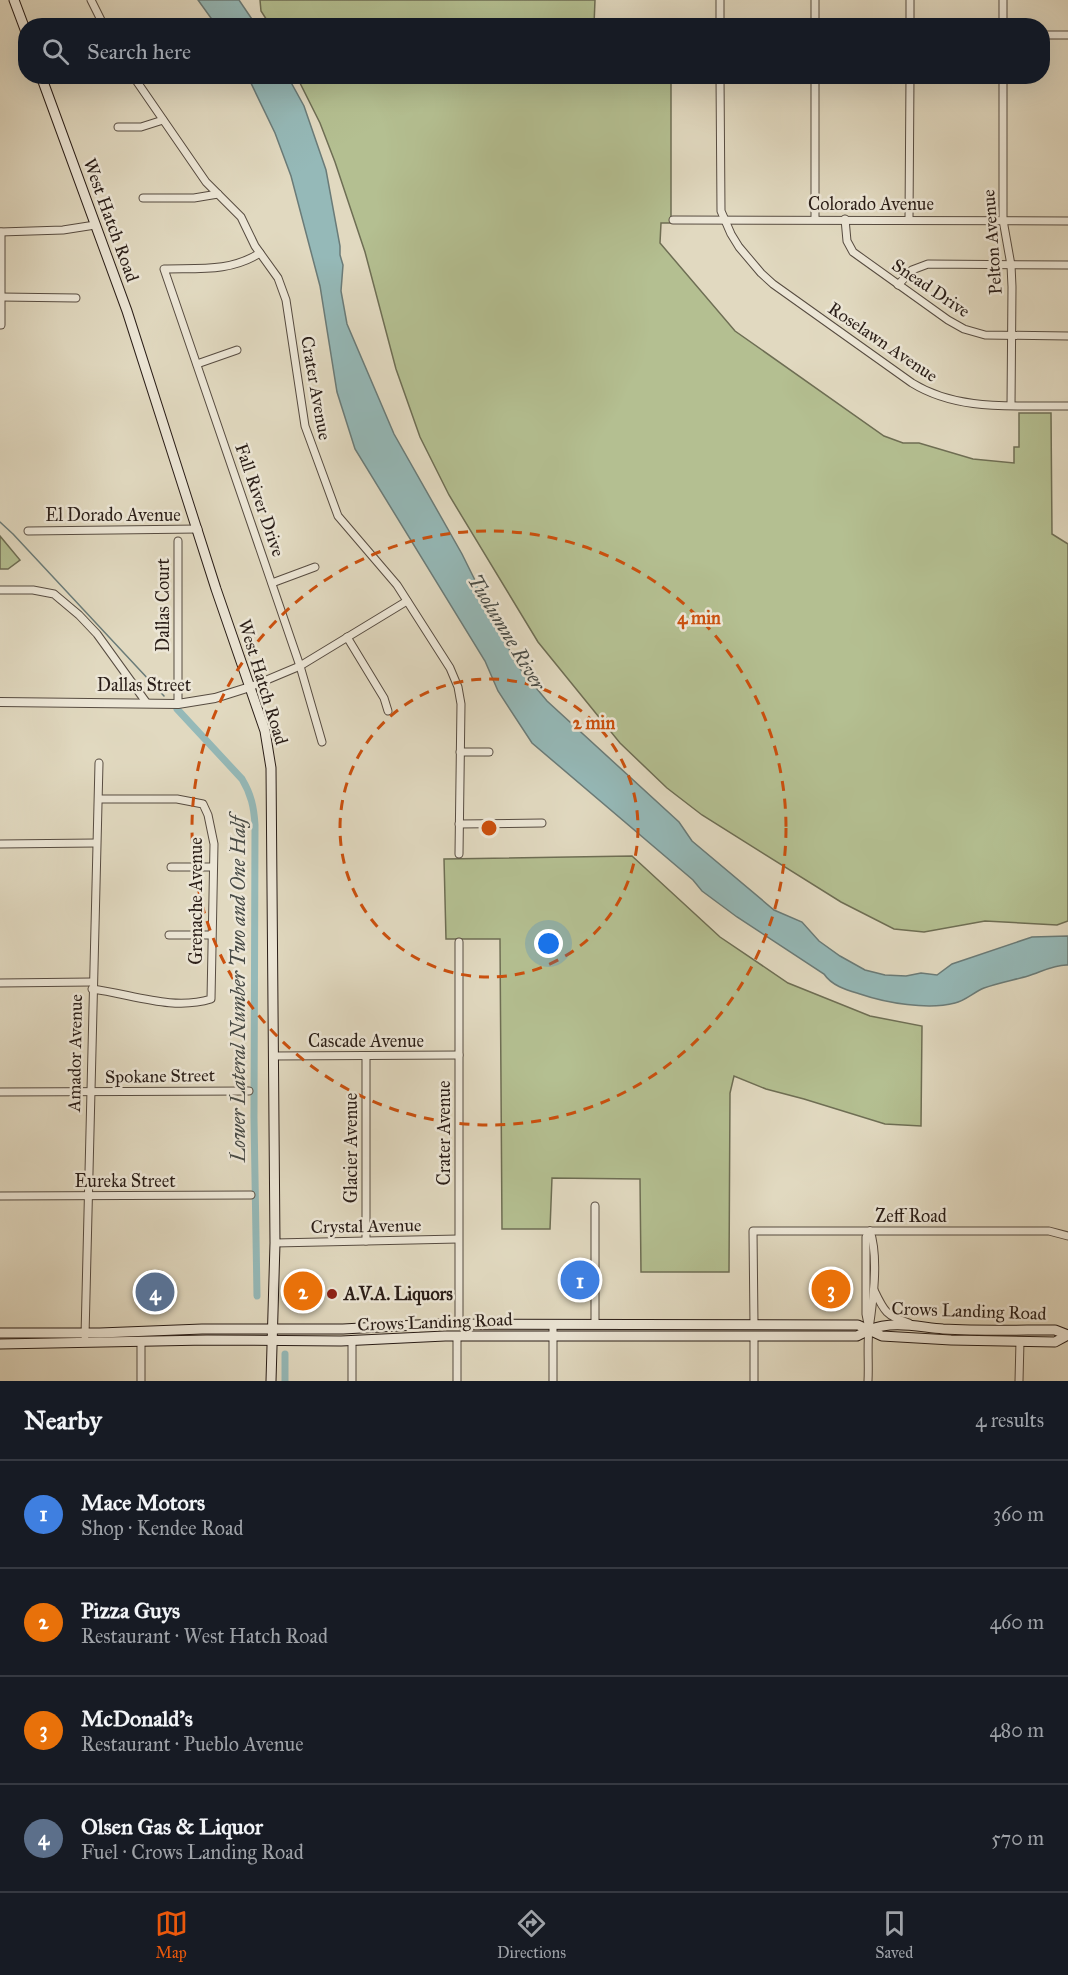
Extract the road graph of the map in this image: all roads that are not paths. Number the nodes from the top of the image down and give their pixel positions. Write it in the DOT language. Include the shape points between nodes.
graph roads {
  1 [pos="14,0"];
  2 [pos="91,0"];
  3 [pos="720,0"];
  4 [pos="814,0"];
  5 [pos="910,0"];
  6 [pos="1003,0"];
  7 [pos="21,18"];
  8 [pos="100,18"];
  9 [pos="720,18"];
  10 [pos="815,18"];
  11 [pos="910,18"];
  12 [pos="1003,18"];
  13 [pos="1050,35"];
  14 [pos="1068,35"];
  15 [pos="44,84"];
  16 [pos="138,84"];
  17 [pos="720,84"];
  18 [pos="815,84"];
  19 [pos="910,84"];
  20 [pos="1003,84"];
  21 [pos="163,120"];
  22 [pos="118,127"];
  23 [pos="218,194"];
  24 [pos="143,198"];
  25 [pos="673,219"];
  26 [pos="724,219"];
  27 [pos="815,219"];
  28 [pos="845,219"];
  29 [pos="909,219"];
  30 [pos="1002,220"];
  31 [pos="1068,221"];
  32 [pos="95,225"];
  33 [pos="0,232"];
  34 [pos="260,253"];
  35 [pos="1011,265"];
  36 [pos="1068,265"];
  37 [pos="898,285"];
  38 [pos="1,297"];
  39 [pos="76,298"];
  40 [pos="1,325"];
  41 [pos="1011,335"];
  42 [pos="1068,336"];
  43 [pos="237,350"];
  44 [pos="197,364"];
  45 [pos="1011,405"];
  46 [pos="1068,406"];
  47 [pos="198,529"];
  48 [pos="28,531"];
  49 [pos="178,541"];
  50 [pos="315,567"];
  51 [pos="272,583"];
  52 [pos="0,590"];
  53 [pos="407,601"];
  54 [pos="348,637"];
  55 [pos="300,666"];
  56 [pos="250,687"];
  57 [pos="0,702"];
  58 [pos="146,702"];
  59 [pos="178,704"];
  60 [pos="388,711"];
  61 [pos="321,742"];
  62 [pos="460,752"];
  63 [pos="489,752"];
  64 [pos="99,763"];
  65 [pos="99,799"];
  66 [pos="542,823"];
  67 [pos="459,824"];
  68 [pos="96,843"];
  69 [pos="0,844"];
  70 [pos="459,854"];
  71 [pos="171,867"];
  72 [pos="212,867"];
  73 [pos="169,935"];
  74 [pos="211,935"];
  75 [pos="459,942"];
  76 [pos="0,983"];
  77 [pos="92,985"];
  78 [pos="459,1055"];
  79 [pos="273,1056"];
  80 [pos="366,1056"];
  81 [pos="249,1091"];
  82 [pos="0,1092"];
  83 [pos="89,1092"];
  84 [pos="251,1195"];
  85 [pos="0,1196"];
  86 [pos="87,1196"];
  87 [pos="595,1206"];
  88 [pos="870,1231"];
  89 [pos="1068,1236"];
  90 [pos="458,1239"];
  91 [pos="366,1241"];
  92 [pos="275,1243"];
  93 [pos="873,1288"];
  94 [pos="459,1324"];
  95 [pos="511,1324"];
  96 [pos="553,1324"];
  97 [pos="595,1324"];
  98 [pos="754,1324"];
  99 [pos="917,1325"];
  100 [pos="271,1329"];
  101 [pos="869,1330"];
  102 [pos="0,1333"];
  103 [pos="85,1333"];
  104 [pos="553,1335"];
  105 [pos="1068,1335"];
  106 [pos="457,1336"];
  107 [pos="696,1336"];
  108 [pos="754,1336"];
  109 [pos="409,1338"];
  110 [pos="271,1341"];
  111 [pos="352,1341"];
  112 [pos="1020,1341"];
  113 [pos="141,1343"];
  114 [pos="0,1344"];
  115 [pos="85,1344"];
  116 [pos="141,1381"];
  117 [pos="271,1381"];
  118 [pos="352,1381"];
  119 [pos="458,1381"];
  120 [pos="553,1381"];
  121 [pos="754,1381"];
  122 [pos="868,1381"];
  123 [pos="1019,1381"];
  1 -- 7 [label="main road"];
  2 -- 8 [label="street"];
  3 -- 9 [label="street"];
  4 -- 10 [label="street"];
  5 -- 11 [label="street"];
  6 -- 12 [label="street"];
  13 -- 14 [label="street"];
  15 -- 32 [label="main road, West Hatch Road"];
  16 -- 21 [label="street, Crater Avenue"];
  17 -- 26 [label="street"];
  18 -- 27 [label="street"];
  19 -- 29 [label="street"];
  20 -- 30 [label="street, Pelton Avenue"];
  21 -- 22 [label="street" via="141,127"];
  21 -- 23 [label="street, Crater Avenue"];
  23 -- 24 [label="street"];
  23 -- 34 [label="street, Crater Avenue" via="241,217"];
  25 -- 26 [label="street, Colorado Avenue"];
  26 -- 27 [label="street, Colorado Avenue"];
  26 -- 45 [label="street, Roselawn Avenue" via="739,247 768,280 912,382 935,395 960,402"];
  27 -- 28 [label="street, Colorado Avenue"];
  28 -- 29 [label="street, Colorado Avenue"];
  28 -- 37 [label="street, Snead Drive" via="847,242 853,252"];
  29 -- 30 [label="street, Colorado Avenue"];
  30 -- 31 [label="street, Colorado Avenue"];
  30 -- 35 [label="street, Pelton Avenue"];
  32 -- 33 [label="street"];
  32 -- 47 [label="main road, West Hatch Road"];
  33 -- 38 [label="street"];
  34 -- 44 [label="street, Fall River Drive" via="222,268 165,268"];
  34 -- 53 [label="street, Crater Avenue" via="278,278 286,300 305,426 335,509"];
  35 -- 36 [label="street"];
  35 -- 37 [label="street" via="923,265"];
  35 -- 41 [label="street, Pelton Avenue"];
  37 -- 41 [label="street, Snead Drive" via="964,329 985,335"];
  38 -- 39 [label="street"];
  38 -- 40 [label="street"];
  41 -- 42 [label="street, Snead Drive"];
  41 -- 45 [label="street, Pelton Avenue"];
  43 -- 44 [label="street"];
  44 -- 51 [label="street, Fall River Drive"];
  45 -- 46 [label="street, Roselawn Avenue"];
  47 -- 48 [label="street, El Dorado Avenue"];
  47 -- 56 [label="main road, West Hatch Road"];
  49 -- 59 [label="street, Dallas Court"];
  50 -- 51 [label="street"];
  51 -- 55 [label="street, Fall River Drive"];
  52 -- 58 [label="street" via="54,594 97,634"];
  53 -- 54 [label="street, Dallas Street"];
  53 -- 62 [label="street, Crater Avenue" via="455,677 460,695"];
  54 -- 55 [label="street, Dallas Street"];
  54 -- 60 [label="street"];
  55 -- 56 [label="street, Dallas Street"];
  55 -- 61 [label="street, Fall River Drive"];
  56 -- 59 [label="street, Dallas Street"];
  56 -- 79 [label="main road, West Hatch Road" via="265,731 271,768"];
  57 -- 58 [label="street, Dallas Street"];
  58 -- 59 [label="street, Dallas Street"];
  62 -- 63 [label="street"];
  62 -- 67 [label="street, Crater Avenue"];
  64 -- 65 [label="street, Amador Avenue"];
  65 -- 68 [label="street, Amador Avenue"];
  65 -- 72 [label="street, Grenache Avenue" via="202,804 213,834"];
  66 -- 67 [label="street"];
  67 -- 70 [label="street, Crater Avenue"];
  68 -- 69 [label="street"];
  68 -- 77 [label="street, Amador Avenue"];
  71 -- 72 [label="street"];
  72 -- 74 [label="street, Grenache Avenue"];
  73 -- 74 [label="street"];
  74 -- 77 [label="street, Grenache Avenue" via="211,999 198,1003 157,1002"];
  75 -- 78 [label="street, Crater Avenue"];
  76 -- 77 [label="street"];
  77 -- 83 [label="street, Amador Avenue"];
  78 -- 80 [label="street, Cascade Avenue"];
  78 -- 90 [label="street, Crater Avenue"];
  79 -- 80 [label="street, Cascade Avenue"];
  79 -- 92 [label="main road, West Hatch Road"];
  80 -- 91 [label="street, Glacier Avenue"];
  81 -- 83 [label="street, Spokane Street"];
  82 -- 83 [label="street, Spokane Street"];
  83 -- 86 [label="street, Amador Avenue"];
  84 -- 86 [label="street, Eureka Street"];
  85 -- 86 [label="street, Eureka Street"];
  86 -- 103 [label="street, Amador Avenue"];
  87 -- 97 [label="street"];
  88 -- 89 [label="street, Zeff Road" via="1049,1231"];
  88 -- 93 [label="street" via="874,1241"];
  88 -- 98 [label="street, Zeff Road" via="753,1231"];
  88 -- 101 [label="street" via="866,1237"];
  90 -- 91 [label="street, Crystal Avenue"];
  90 -- 94 [label="street, Crater Avenue"];
  91 -- 92 [label="street, Crystal Avenue"];
  92 -- 100 [label="main road, West Hatch Road"];
  93 -- 99 [label="street" via="891,1318"];
  93 -- 101 [label="street"];
  94 -- 95 [label="main road, Crows Landing Road"];
  94 -- 100 [label="main road, Crows Landing Road"];
  94 -- 109 [label="main road" via="448,1331"];
  95 -- 96 [label="main road, Crows Landing Road"];
  95 -- 106 [label="main road" via="466,1329"];
  96 -- 97 [label="main road, Crows Landing Road"];
  96 -- 104 [label="street"];
  97 -- 98 [label="main road, Crows Landing Road"];
  98 -- 101 [label="main road, Crows Landing Road" via="858,1325"];
  98 -- 107 [label="main road" via="751,1329"];
  99 -- 101 [label="main road, Crows Landing Road" via="881,1325"];
  99 -- 105 [label="main road, Crows Landing Road" via="941,1329 1055,1330"];
  100 -- 103 [label="main road, Crows Landing Road"];
  100 -- 110 [label="main road, West Hatch Road"];
  101 -- 108 [label="main road, Crows Landing Road" via="857,1336"];
  101 -- 112 [label="main road, Crows Landing Road" via="882,1336"];
  101 -- 122 [label="street"];
  102 -- 103 [label="main road, Crows Landing Road"];
  103 -- 115 [label="street, Amador Avenue"];
  104 -- 106 [label="main road, Crows Landing Road"];
  104 -- 107 [label="main road, Crows Landing Road"];
  104 -- 120 [label="street"];
  105 -- 112 [label="main road, Crows Landing Road" via="1055,1342"];
  106 -- 109 [label="main road, Crows Landing Road"];
  106 -- 119 [label="street"];
  107 -- 108 [label="main road, Crows Landing Road"];
  108 -- 121 [label="street"];
  109 -- 111 [label="main road, Crows Landing Road"];
  110 -- 111 [label="main road, Crows Landing Road"];
  110 -- 113 [label="main road, Crows Landing Road"];
  110 -- 117 [label="main road, West Hatch Road"];
  111 -- 118 [label="street"];
  112 -- 123 [label="street"];
  113 -- 115 [label="main road, Crows Landing Road"];
  113 -- 116 [label="street"];
  114 -- 115 [label="main road, Crows Landing Road"];
}
